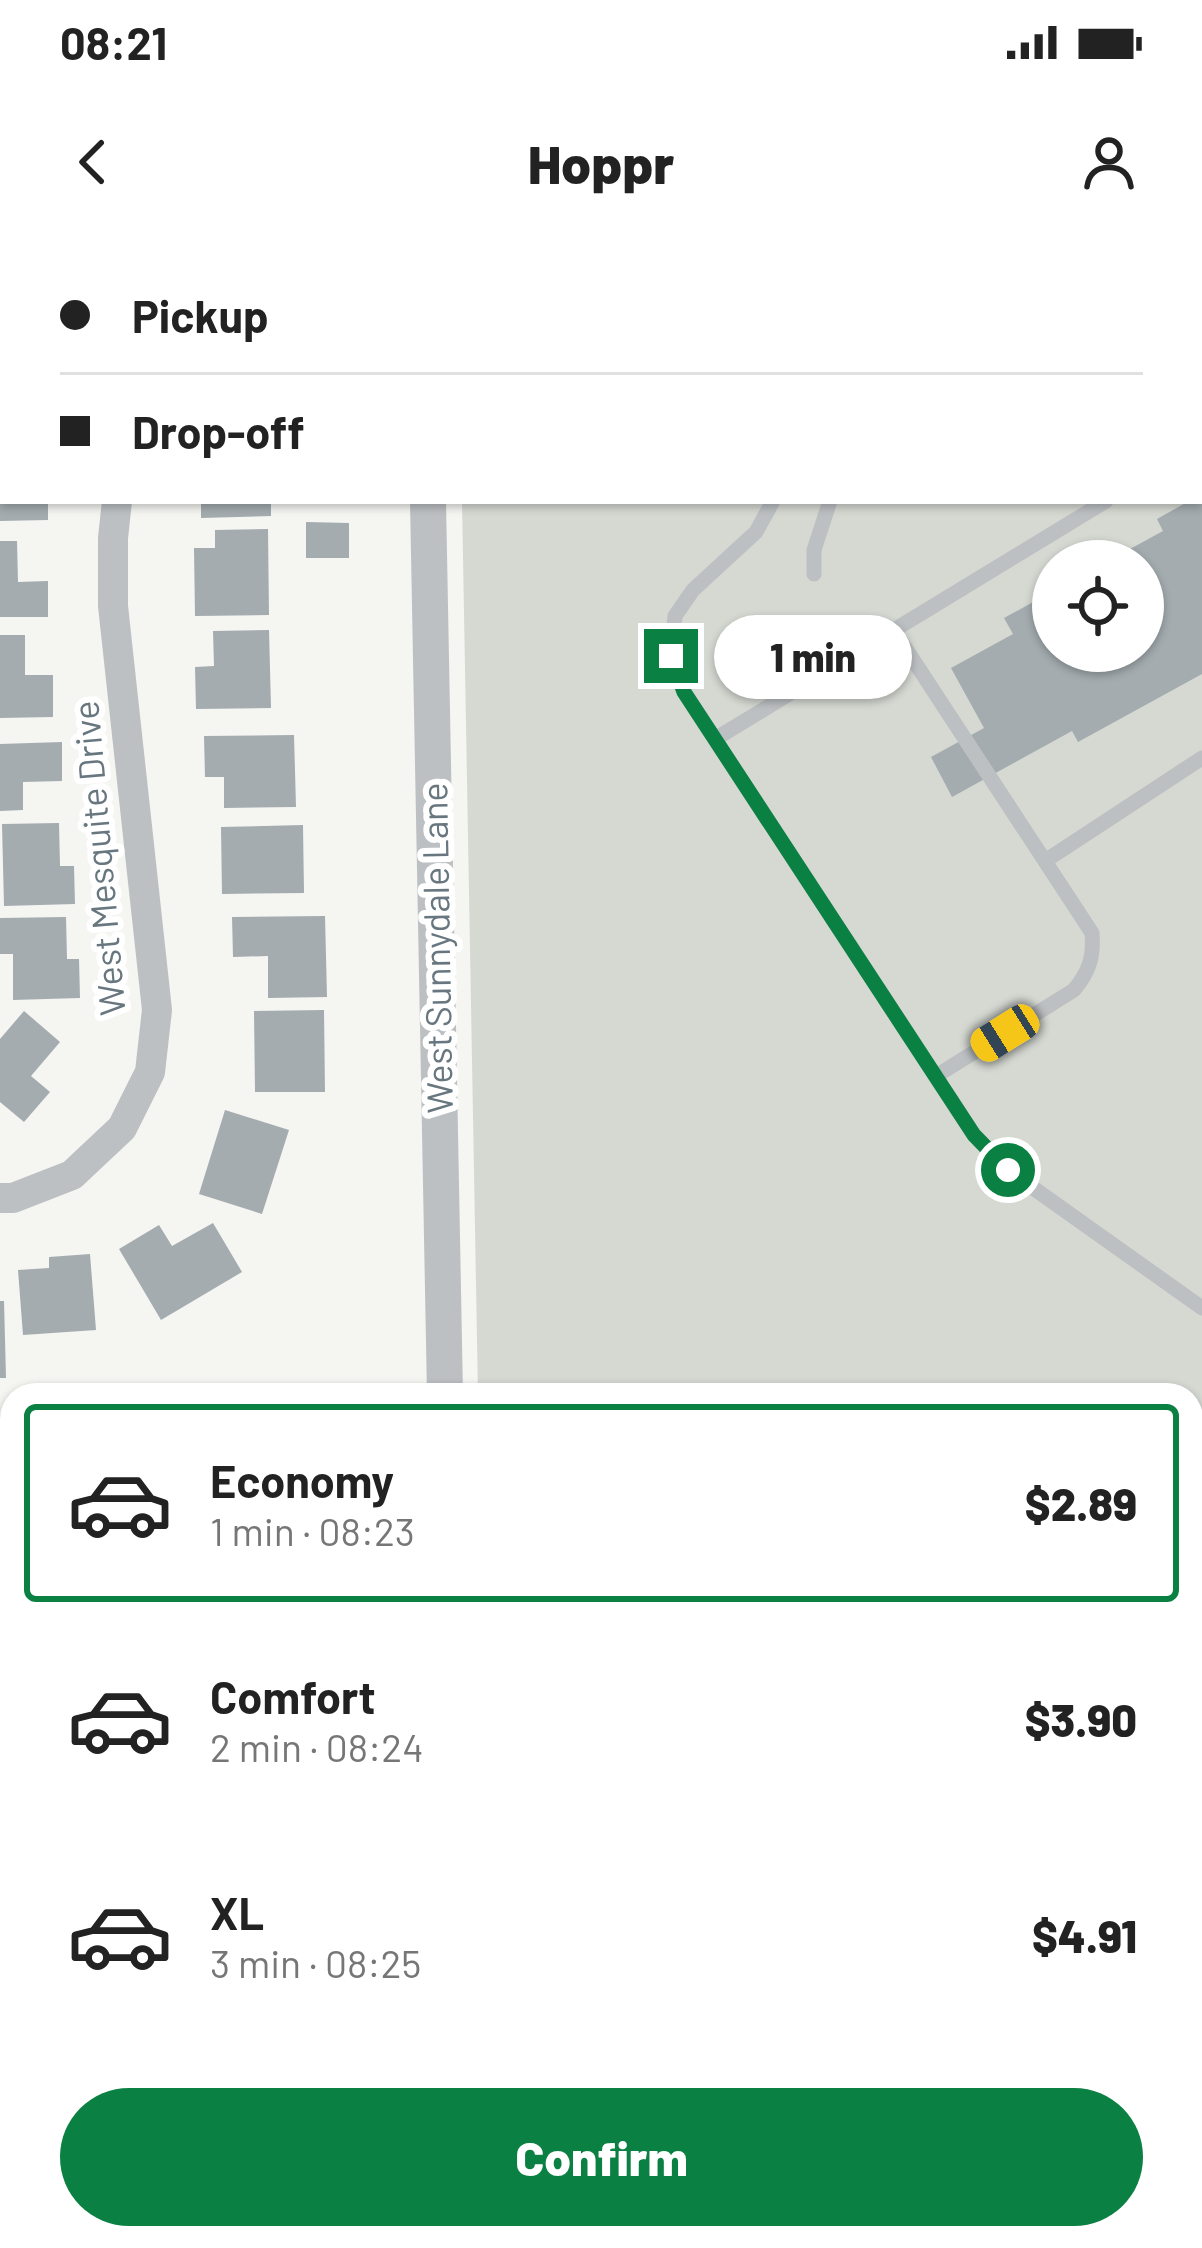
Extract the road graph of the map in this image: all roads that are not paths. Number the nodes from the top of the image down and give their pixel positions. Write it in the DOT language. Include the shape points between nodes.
graph roads {
  1 [pos="117,504"];
  2 [pos="428,504"];
  3 [pos="771,504"];
  4 [pos="829,504"];
  5 [pos="1101,504"];
  6 [pos="814,574"];
  7 [pos="893,628"];
  8 [pos="715,740"];
  9 [pos="1202,758"];
  10 [pos="1045,861"];
  11 [pos="936,1076"];
  12 [pos="0,1198"];
  13 [pos="1202,1308"];
  14 [pos="446,1383"];
  1 -- 12 [label="street, West Mesquite Drive" via="113,606 157,1010 150,1072 122,1128 72,1175"];
  2 -- 14 [label="street, West Sunnydale Lane"];
  3 -- 8 [label="lane" via="756,532 675,616 671,656"];
  4 -- 6 [label="lane"];
  5 -- 7 [label="lane"];
  7 -- 8 [label="lane"];
  7 -- 10 [label="lane"];
  8 -- 11 [label="lane"];
  9 -- 10 [label="lane"];
  10 -- 11 [label="lane" via="1092,933 1086,975"];
  11 -- 13 [label="lane" via="1008,1170"];
}
